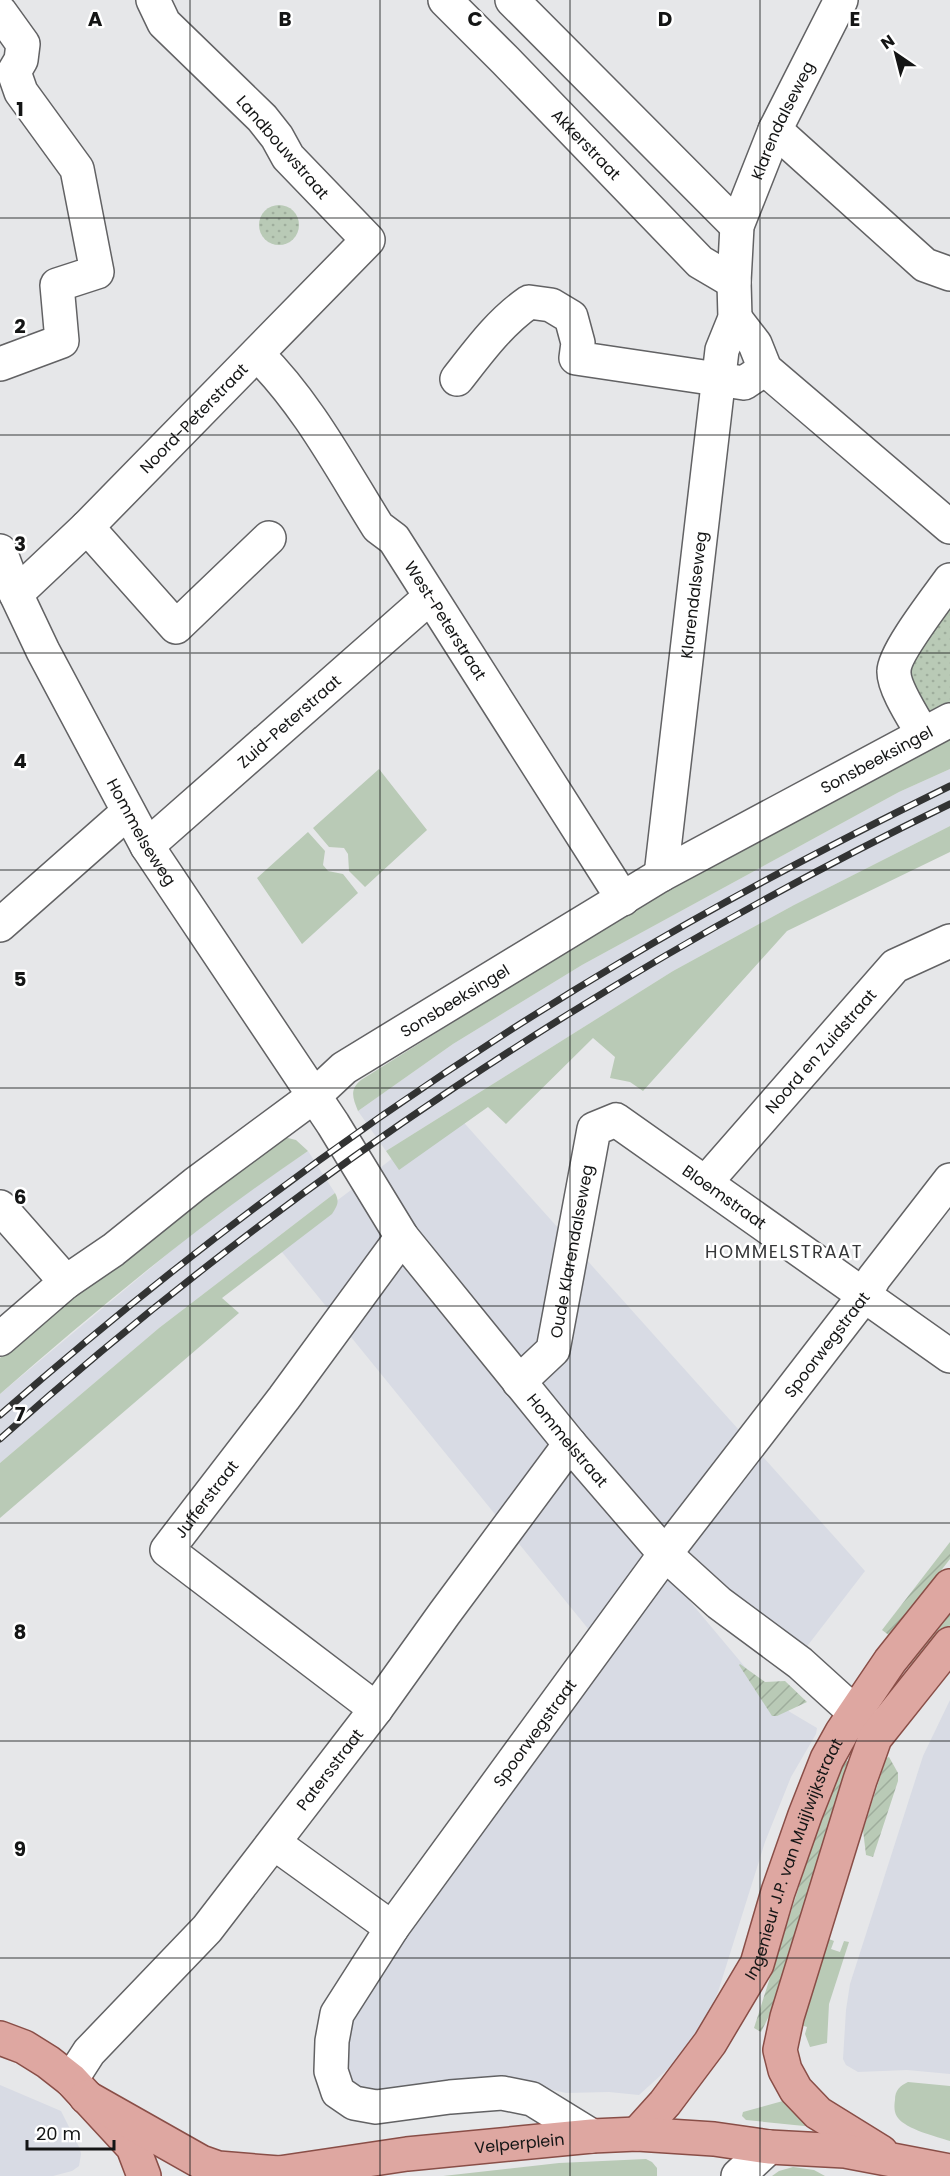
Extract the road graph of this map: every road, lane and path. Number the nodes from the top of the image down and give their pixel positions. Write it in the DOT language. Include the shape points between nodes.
graph roads {
  1 [pos="153,0"];
  2 [pos="445,0"];
  3 [pos="512,0"];
  4 [pos="841,0"];
  5 [pos="0,12"];
  6 [pos="775,130"];
  7 [pos="737,226"];
  8 [pos="368,240"];
  9 [pos="950,274"];
  10 [pos="734,282"];
  11 [pos="735,318"];
  12 [pos="257,354"];
  13 [pos="0,364"];
  14 [pos="765,369"];
  15 [pos="457,380"];
  16 [pos="719,380"];
  17 [pos="87,527"];
  18 [pos="950,527"];
  19 [pos="269,538"];
  20 [pos="0,551"];
  21 [pos="950,580"];
  22 [pos="16,594"];
  23 [pos="430,597"];
  24 [pos="936,727"];
  25 [pos="128,812"];
  26 [pos="147,846"];
  27 [pos="661,875"];
  28 [pos="622,899"];
  29 [pos="0,925"];
  30 [pos="950,941"];
  31 [pos="314,1096"];
  32 [pos="616,1120"];
  33 [pos="950,1180"];
  34 [pos="706,1182"];
  35 [pos="0,1207"];
  36 [pos="402,1238"];
  37 [pos="66,1282"];
  38 [pos="864,1296"];
  39 [pos="0,1339"];
  40 [pos="950,1356"];
  41 [pos="519,1382"];
  42 [pos="570,1444"];
  43 [pos="664,1554"];
  44 [pos="950,1586"];
  45 [pos="950,1644"];
  46 [pos="376,1709"];
  47 [pos="866,1723"];
  48 [pos="274,1843"];
  49 [pos="392,1928"];
  50 [pos="0,2038"];
  51 [pos="79,2088"];
  52 [pos="637,2134"];
  53 [pos="592,2136"];
  54 [pos="769,2147"];
  55 [pos="888,2158"];
  56 [pos="950,2171"];
  57 [pos="276,2174"];
  58 [pos="144,2176"];
  59 [pos="738,2176"];
  1 -- 8 [label="street, Landbouwstraat" via="164,23 262,118 288,157"];
  2 -- 10 [label="street, Akkerstraat" via="700,262"];
  3 -- 7 [label="street"];
  4 -- 6 [label="street, Klarendalseweg"];
  5 -- 13 [label="street" via="23,44 14,72 21,92 77,169 97,273 57,285 62,341"];
  6 -- 7 [label="street, Klarendalseweg"];
  6 -- 9 [label="street" via="925,265"];
  7 -- 10 [label="street, Klarendalseweg"];
  8 -- 12 [label="street, Noord-Peterstraat"];
  10 -- 11 [label="street, Klarendalseweg"];
  11 -- 14 [label="street" via="755,344"];
  11 -- 16 [label="street, Klarendalseweg" via="722,350"];
  12 -- 17 [label="street, Noord-Peterstraat"];
  12 -- 23 [label="street, West-Peterstraat" via="298,401 378,527 394,539"];
  14 -- 16 [label="street" via="744,383"];
  14 -- 18 [label="street"];
  15 -- 16 [label="street" via="490,336 529,302 551,305 571,317 578,343 576,358"];
  16 -- 27 [label="street, Klarendalseweg"];
  17 -- 19 [label="street" via="176,627"];
  17 -- 22 [label="street, Noord-Peterstraat"];
  20 -- 22 [label="street, Hommelseweg"];
  21 -- 24 [label="street" via="904,645 894,670 902,696"];
  22 -- 25 [label="street, Hommelseweg"];
  23 -- 26 [label="street, Zuid-Peterstraat"];
  23 -- 28 [label="street, West-Peterstraat"];
  24 -- 27 [label="street, Sonsbeeksingel"];
  25 -- 26 [label="street, Hommelseweg"];
  25 -- 29 [label="street"];
  26 -- 31 [label="street, Hommelseweg"];
  27 -- 28 [label="street, Sonsbeeksingel"];
  28 -- 31 [label="street, Sonsbeeksingel" via="344,1068"];
  30 -- 34 [label="street, Noord en Zuidstraat" via="895,966"];
  31 -- 36 [label="street, Hommelstraat"];
  31 -- 37 [label="street, Sonsbeeksingel"];
  32 -- 34 [label="street, Bloemstraat"];
  32 -- 41 [label="street, Oude Klarendalseweg" via="594,1129 553,1350"];
  33 -- 38 [label="street, Spoorwegstraat"];
  34 -- 38 [label="street, Bloemstraat"];
  35 -- 37 [label="street"];
  36 -- 41 [label="street, Hommelstraat"];
  36 -- 46 [label="street, Jufferstraat" via="167,1550"];
  37 -- 39 [label="street, Sonsbeeksingel"];
  38 -- 40 [label="street, Bloemstraat"];
  38 -- 43 [label="street, Spoorwegstraat"];
  41 -- 42 [label="street, Hommelstraat"];
  42 -- 43 [label="street, Hommelstraat"];
  42 -- 46 [label="street, Patersstraat"];
  43 -- 47 [label="street, Hommelstraat" via="719,1603 800,1663"];
  43 -- 49 [label="street, Spoorwegstraat"];
  44 -- 47 [label="main road, Ingenieur J.P. van Muijlwijkstraat" via="890,1661"];
  45 -- 47 [label="main road, Ingenieur J.P. van Muijlwijkstraat"];
  46 -- 48 [label="street, Patersstraat"];
  47 -- 52 [label="main road, Ingenieur J.P. van Muijlwijkstraat" via="827,1759 778,1892 757,1964 710,2043"];
  47 -- 55 [label="main road, Ingenieur J.P. van Muijlwijkstraat" via="860,1780 780,2050 796,2090 818,2113"];
  48 -- 49 [label="street"];
  48 -- 51 [label="street, Patersstraat" via="207,1929 89,2052"];
  49 -- 53 [label="street, Spoorwegstraat" via="337,2014 331,2072 339,2092 354,2103 376,2107 502,2093 532,2099"];
  50 -- 51 [label="main road" via="48,2061"];
  51 -- 57 [label="main road, Velperplein" via="201,2162 218,2168"];
  51 -- 58 [label="main road" via="133,2147"];
  52 -- 53 [label="main road, Velperplein"];
  52 -- 54 [label="main road, Velperplein"];
  53 -- 57 [label="main road, Velperplein" via="407,2154"];
  54 -- 55 [label="main road, Velperplein" via="845,2151"];
  54 -- 59 [label="street"];
  55 -- 56 [label="main road, Velperplein"];
}
